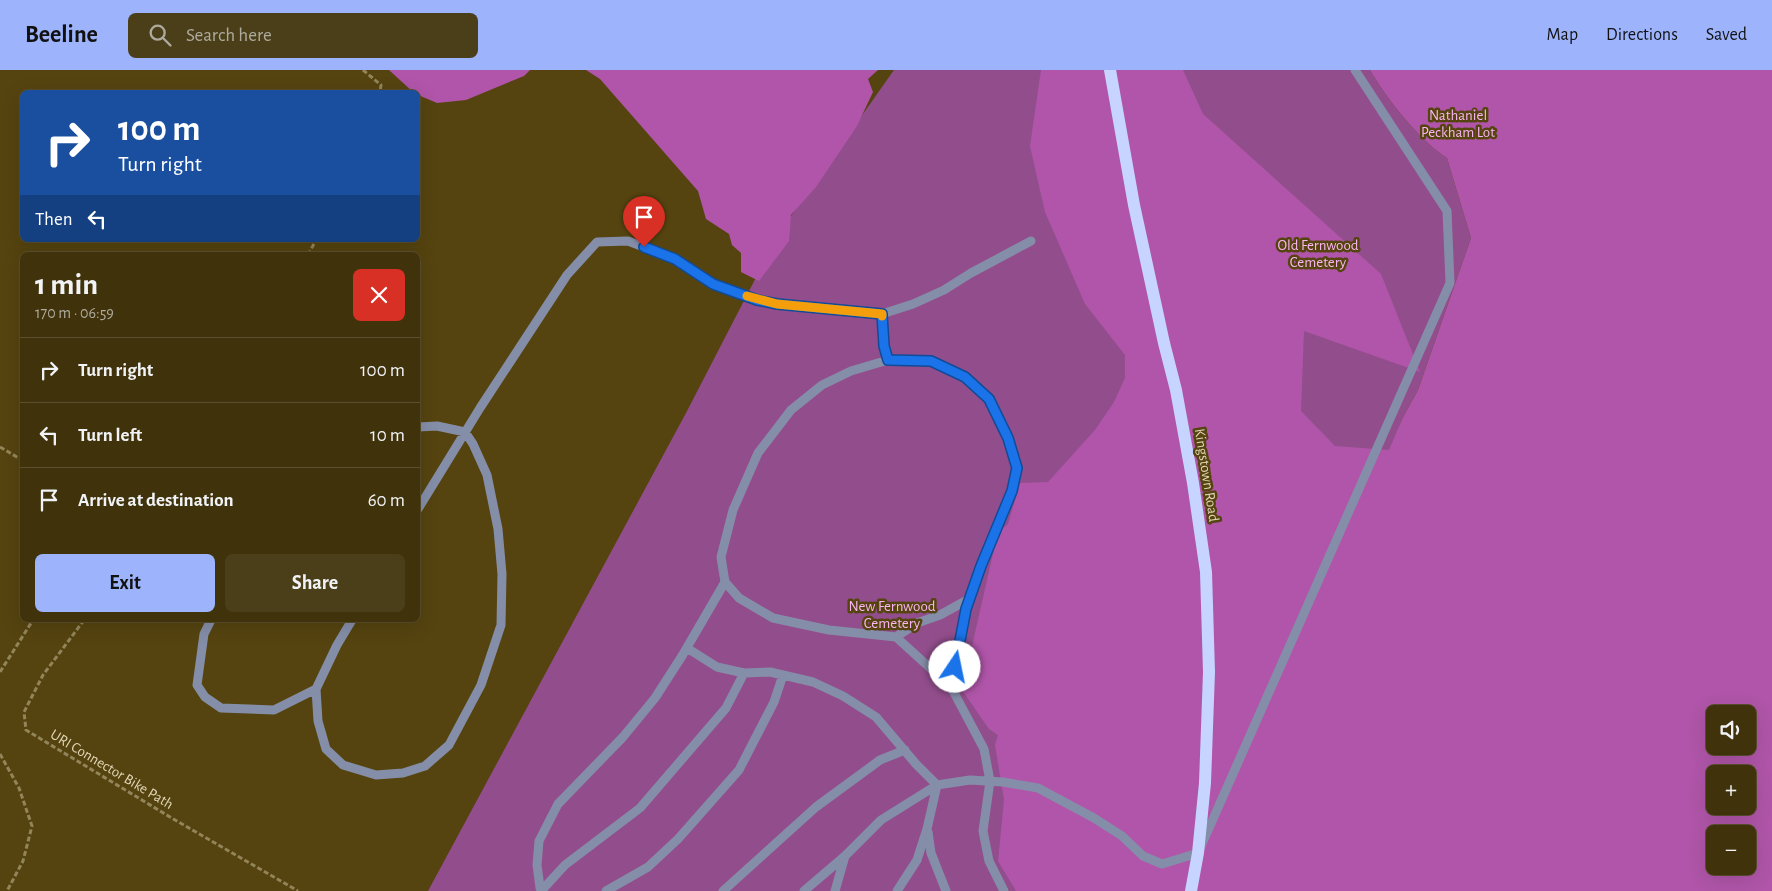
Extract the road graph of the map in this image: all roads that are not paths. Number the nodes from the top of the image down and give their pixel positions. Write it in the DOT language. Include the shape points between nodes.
graph roads {
  1 [pos="1110,70"];
  2 [pos="1355,70"];
  3 [pos="1031,241"];
  4 [pos="882,314"];
  5 [pos="888,360"];
  6 [pos="420,427"];
  7 [pos="465,432"];
  8 [pos="420,506"];
  9 [pos="725,582"];
  10 [pos="969,599"];
  11 [pos="209,622"];
  12 [pos="351,622"];
  13 [pos="896,637"];
  14 [pos="687,648"];
  15 [pos="744,673"];
  16 [pos="783,675"];
  17 [pos="951,687"];
  18 [pos="316,689"];
  19 [pos="905,750"];
  20 [pos="990,781"];
  21 [pos="937,785"];
  22 [pos="928,830"];
  23 [pos="1198,853"];
  24 [pos="845,856"];
  25 [pos="542,891"];
  26 [pos="606,891"];
  27 [pos="723,891"];
  28 [pos="804,891"];
  29 [pos="835,891"];
  30 [pos="896,891"];
  31 [pos="946,891"];
  32 [pos="1004,891"];
  33 [pos="1191,891"];
  1 -- 23 [label="main road, Kingstown Road" via="1134,205 1176,390 1206,572 1209,672 1205,784"];
  2 -- 23 [label="lane" via="1447,210 1450,283"];
  3 -- 4 [label="lane" via="944,290"];
  4 -- 5 [label="lane"];
  4 -- 7 [label="lane" via="757,300 713,284 675,259 628,240 597,242 567,275"];
  5 -- 9 [label="lane" via="851,371 822,385 791,410 758,453 733,510 721,557"];
  5 -- 10 [label="lane" via="931,361 965,377 989,399 1008,438 1017,468 1012,491"];
  6 -- 7 [label="lane" via="437,426"];
  7 -- 8 [label="lane"];
  7 -- 18 [label="lane" via="487,475 498,529 502,574 501,625 481,686 449,745 426,766 404,773 376,775 343,765 326,749 318,721"];
  9 -- 13 [label="lane" via="739,598 773,618 829,630"];
  9 -- 14 [label="lane"];
  10 -- 13 [label="lane" via="917,623"];
  10 -- 17 [label="lane"];
  11 -- 18 [label="lane" via="204,634 197,685 205,697 221,708 274,710"];
  12 -- 18 [label="lane"];
  13 -- 17 [label="lane"];
  14 -- 15 [label="lane" via="717,667"];
  14 -- 25 [label="lane" via="655,698 623,738 558,804 539,841 536,865"];
  15 -- 16 [label="lane"];
  15 -- 25 [label="lane" via="726,708 640,808 565,866"];
  16 -- 19 [label="lane" via="813,682 843,696 876,717"];
  16 -- 26 [label="lane" via="770,711 739,770 678,839 648,867"];
  17 -- 20 [label="lane" via="984,749"];
  19 -- 21 [label="lane"];
  19 -- 27 [label="lane" via="880,760 816,807"];
  20 -- 21 [label="lane" via="970,780"];
  20 -- 23 [label="lane" via="1038,788 1094,818 1122,836 1143,856 1162,864"];
  20 -- 32 [label="lane" via="983,832 989,860"];
  21 -- 22 [label="lane"];
  21 -- 24 [label="lane" via="881,820"];
  22 -- 30 [label="lane" via="916,860"];
  22 -- 31 [label="lane" via="931,853"];
  23 -- 33 [label="main road, Kingstown Road"];
  24 -- 28 [label="lane"];
  24 -- 29 [label="lane"];
}
